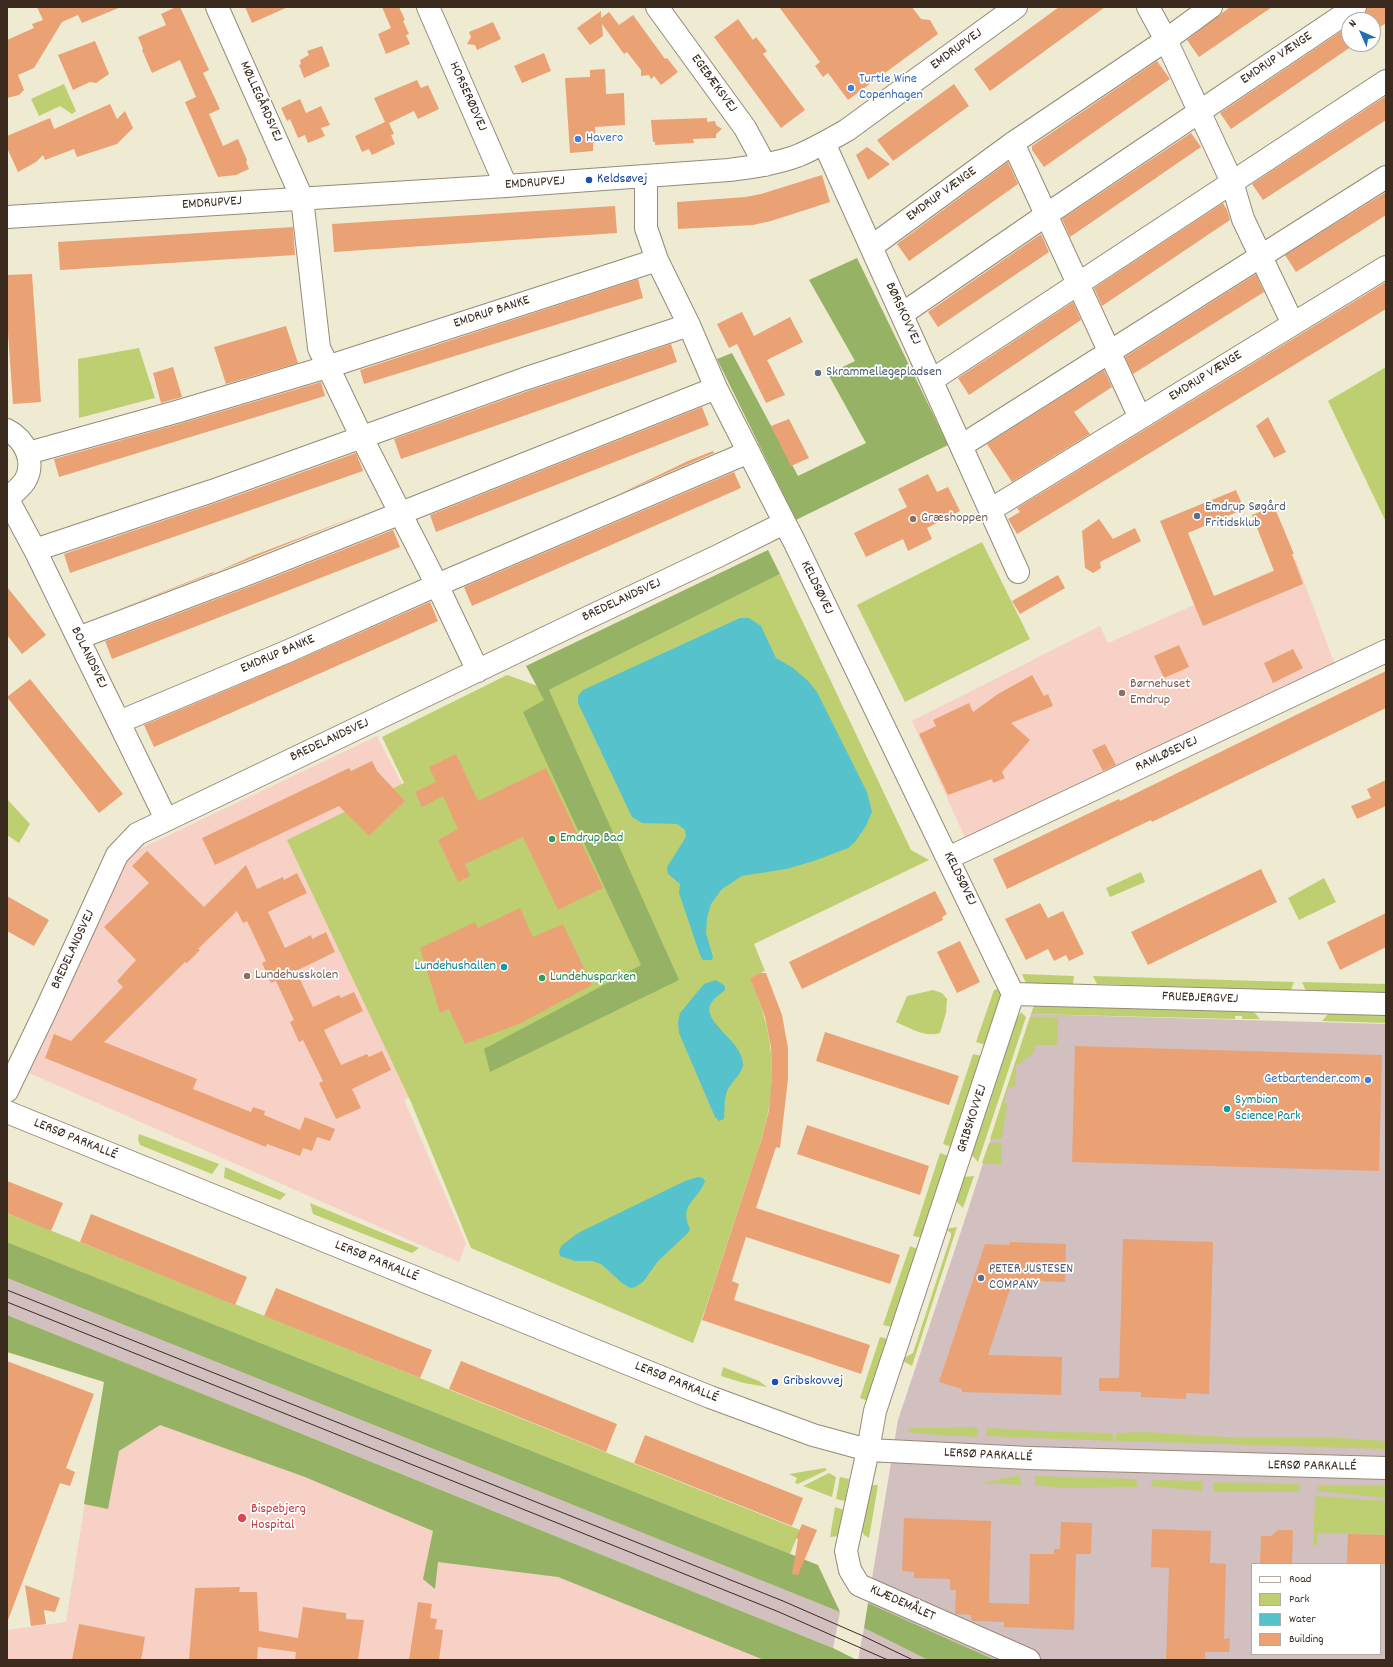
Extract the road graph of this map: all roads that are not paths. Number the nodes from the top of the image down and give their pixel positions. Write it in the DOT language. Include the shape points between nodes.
graph roads {
  1 [pos="217,7"];
  2 [pos="428,7"];
  3 [pos="657,7"];
  4 [pos="1016,7"];
  5 [pos="1148,7"];
  6 [pos="1211,7"];
  7 [pos="1355,7"];
  8 [pos="1166,40"];
  9 [pos="1386,81"];
  10 [pos="1199,111"];
  11 [pos="824,143"];
  12 [pos="1013,143"];
  13 [pos="765,165"];
  14 [pos="646,176"];
  15 [pos="1386,177"];
  16 [pos="1232,182"];
  17 [pos="506,186"];
  18 [pos="302,198"];
  19 [pos="1046,215"];
  20 [pos="7,217"];
  21 [pos="871,247"];
  22 [pos="1261,256"];
  23 [pos="657,260"];
  24 [pos="1386,267"];
  25 [pos="1079,283"];
  26 [pos="902,314"];
  27 [pos="1293,324"];
  28 [pos="689,325"];
  29 [pos="1110,352"];
  30 [pos="327,367"];
  31 [pos="932,380"];
  32 [pos="716,388"];
  33 [pos="1140,418"];
  34 [pos="7,430"];
  35 [pos="362,438"];
  36 [pos="961,446"];
  37 [pos="749,452"];
  38 [pos="28,453"];
  39 [pos="7,498"];
  40 [pos="990,510"];
  41 [pos="399,513"];
  42 [pos="784,523"];
  43 [pos="35,550"];
  44 [pos="1018,572"];
  45 [pos="437,585"];
  46 [pos="78,638"];
  47 [pos="1386,651"];
  48 [pos="478,671"];
  49 [pos="119,722"];
  50 [pos="166,819"];
  51 [pos="948,858"];
  52 [pos="1013,994"];
  53 [pos="1386,1004"];
  54 [pos="7,1091"];
  55 [pos="7,1112"];
  56 [pos="868,1450"];
  57 [pos="1386,1468"];
  58 [pos="1029,1660"];
  1 -- 18 [label="street, MØLLEGÅRDSVEJ"];
  2 -- 17 [label="street, HORSERØDVEJ"];
  3 -- 13 [label="street, EGEBÆKSVEJ" via="745,128"];
  4 -- 11 [label="street, EMDRUPVEJ" via="847,130"];
  5 -- 8 [label="street"];
  6 -- 8 [label="street, EMDRUP VÆNGE"];
  7 -- 10 [label="street, EMDRUP VÆNGE"];
  8 -- 10 [label="street"];
  8 -- 12 [label="street, EMDRUP VÆNGE"];
  9 -- 16 [label="street"];
  10 -- 16 [label="street"];
  10 -- 19 [label="street, EMDRUP VÆNGE"];
  11 -- 13 [label="street, EMDRUPVEJ" via="796,156"];
  11 -- 21 [label="street, BØRSKOVVEJ"];
  12 -- 19 [label="street"];
  12 -- 21 [label="street, EMDRUP VÆNGE"];
  13 -- 14 [label="street, EMDRUPVEJ"];
  14 -- 17 [label="street, EMDRUPVEJ"];
  14 -- 23 [label="street, KELDSØVEJ" via="646,228"];
  15 -- 22 [label="street"];
  16 -- 22 [label="street" via="1243,219"];
  16 -- 25 [label="street"];
  17 -- 18 [label="street, EMDRUPVEJ"];
  18 -- 20 [label="street, EMDRUPVEJ"];
  18 -- 30 [label="street" via="319,348"];
  19 -- 25 [label="street"];
  19 -- 26 [label="street, EMDRUP VÆNGE"];
  21 -- 26 [label="street, BØRSKOVVEJ"];
  22 -- 27 [label="street"];
  22 -- 29 [label="street"];
  23 -- 28 [label="street, KELDSØVEJ"];
  23 -- 30 [label="street, EMDRUP BANKE"];
  24 -- 27 [label="street, EMDRUP VÆNGE"];
  25 -- 29 [label="street"];
  25 -- 31 [label="street"];
  26 -- 31 [label="street, BØRSKOVVEJ"];
  27 -- 33 [label="street, EMDRUP VÆNGE"];
  28 -- 32 [label="street, KELDSØVEJ"];
  28 -- 35 [label="street" via="524,379"];
  29 -- 33 [label="street"];
  29 -- 36 [label="street"];
  30 -- 35 [label="street"];
  30 -- 38 [label="street, EMDRUP BANKE"];
  31 -- 36 [label="street, BØRSKOVVEJ"];
  32 -- 37 [label="street, KELDSØVEJ"];
  32 -- 41 [label="street"];
  33 -- 40 [label="street, EMDRUP VÆNGE"];
  34 -- 38 [label="street" via="22,442"];
  35 -- 41 [label="street"];
  35 -- 43 [label="street"];
  36 -- 40 [label="street, BØRSKOVVEJ"];
  37 -- 42 [label="street, KELDSØVEJ"];
  37 -- 45 [label="street, EMDRUP BANKE"];
  38 -- 39 [label="street" via="26,479 18,490"];
  39 -- 43 [label="street, BOLANDSVEJ"];
  40 -- 44 [label="street, BØRSKOVVEJ"];
  41 -- 45 [label="street"];
  41 -- 46 [label="street"];
  42 -- 48 [label="street, BREDELANDSVEJ"];
  42 -- 51 [label="street, KELDSØVEJ"];
  43 -- 46 [label="street, BOLANDSVEJ"];
  45 -- 48 [label="street"];
  45 -- 49 [label="street, EMDRUP BANKE"];
  46 -- 49 [label="street, BOLANDSVEJ"];
  47 -- 51 [label="street, RAMLØSEVEJ"];
  48 -- 50 [label="street, BREDELANDSVEJ"];
  49 -- 50 [label="street, BOLANDSVEJ"];
  50 -- 54 [label="street, BREDELANDSVEJ" via="137,834 117,854"];
  51 -- 52 [label="street, KELDSØVEJ"];
  52 -- 53 [label="street, FRUEBJERGVEJ"];
  52 -- 56 [label="street, GRIBSKOVVEJ" via="875,1411"];
  55 -- 56 [label="street, LERSØ PARKALLÉ" via="710,1397 813,1435"];
  56 -- 57 [label="street, LERSØ PARKALLÉ" via="1029,1458"];
  56 -- 58 [label="street, KLÆDEMÅLET" via="846,1551 850,1570 859,1585"];
}
